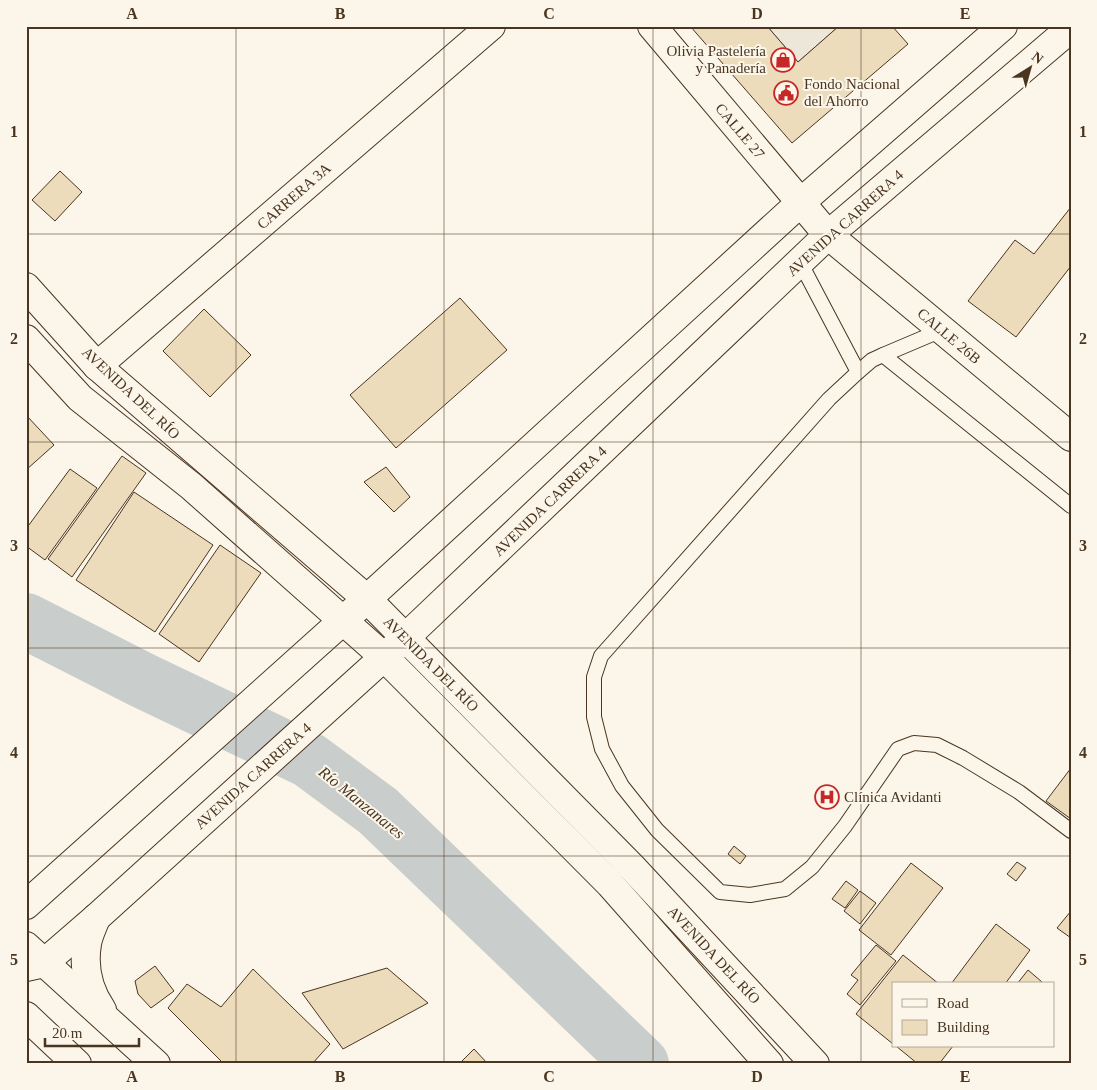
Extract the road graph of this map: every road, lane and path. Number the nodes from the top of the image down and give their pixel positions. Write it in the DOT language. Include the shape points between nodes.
graph roads {
  1 [pos="491,26"];
  2 [pos="652,26"];
  3 [pos="1002,26"];
  4 [pos="1071,28"];
  5 [pos="800,203"];
  6 [pos="828,235"];
  7 [pos="800,262"];
  8 [pos="26,287"];
  9 [pos="942,330"];
  10 [pos="26,340"];
  11 [pos="882,355"];
  12 [pos="97,366"];
  13 [pos="858,372"];
  14 [pos="1071,437"];
  15 [pos="1071,506"];
  16 [pos="367,599"];
  17 [pos="343,621"];
  18 [pos="406,638"];
  19 [pos="384,657"];
  20 [pos="1071,831"];
  21 [pos="26,905"];
  22 [pos="96,918"];
  23 [pos="32,958"];
  24 [pos="26,1016"];
  25 [pos="110,1022"];
  26 [pos="77,1064"];
  27 [pos="156,1064"];
  28 [pos="769,1064"];
  29 [pos="815,1064"];
  1 -- 12 [label="main road, CARRERA 3A"];
  2 -- 5 [label="main road, CALLE 27"];
  3 -- 5 [label="main road"];
  4 -- 6 [label="main road, AVENIDA CARRERA 4"];
  5 -- 6 [label="main road, CALLE 27"];
  5 -- 16 [label="main road"];
  6 -- 7 [label="main road, AVENIDA CARRERA 4"];
  6 -- 9 [label="main road, CALLE 26B"];
  7 -- 13 [label="lane"];
  7 -- 18 [label="main road, AVENIDA CARRERA 4"];
  8 -- 12 [label="main road, AVENIDA DEL RÍO"];
  9 -- 11 [label="lane"];
  9 -- 14 [label="main road, CALLE 26B"];
  10 -- 17 [label="main road, AVENIDA DEL RÍO" via="80,398 191,486"];
  11 -- 13 [label="lane"];
  11 -- 15 [label="lane"];
  12 -- 16 [label="main road, AVENIDA DEL RÍO"];
  13 -- 20 [label="lane" via="829,399 602,656 594,677 594,717 602,749 622,786 657,830 720,892 750,895 785,889 812,867 845,826 898,749 914,743 937,745 963,758 1019,792"];
  16 -- 17 [label="main road"];
  16 -- 18 [label="main road, AVENIDA DEL RÍO"];
  17 -- 19 [label="main road, AVENIDA DEL RÍO"];
  17 -- 21 [label="main road"];
  18 -- 19 [label="main road, AVENIDA CARRERA 4"];
  18 -- 29 [label="main road, AVENIDA DEL RÍO" via="631,866"];
  19 -- 22 [label="main road, AVENIDA CARRERA 4"];
  19 -- 28 [label="main road, AVENIDA DEL RÍO" via="610,884"];
  22 -- 23 [label="main road, AVENIDA CARRERA 4"];
  22 -- 25 [label="main road" via="87,944 86,972 94,998"];
  23 -- 25 [label="main road"];
  24 -- 26 [label="main road"];
  25 -- 27 [label="main road"];
}
